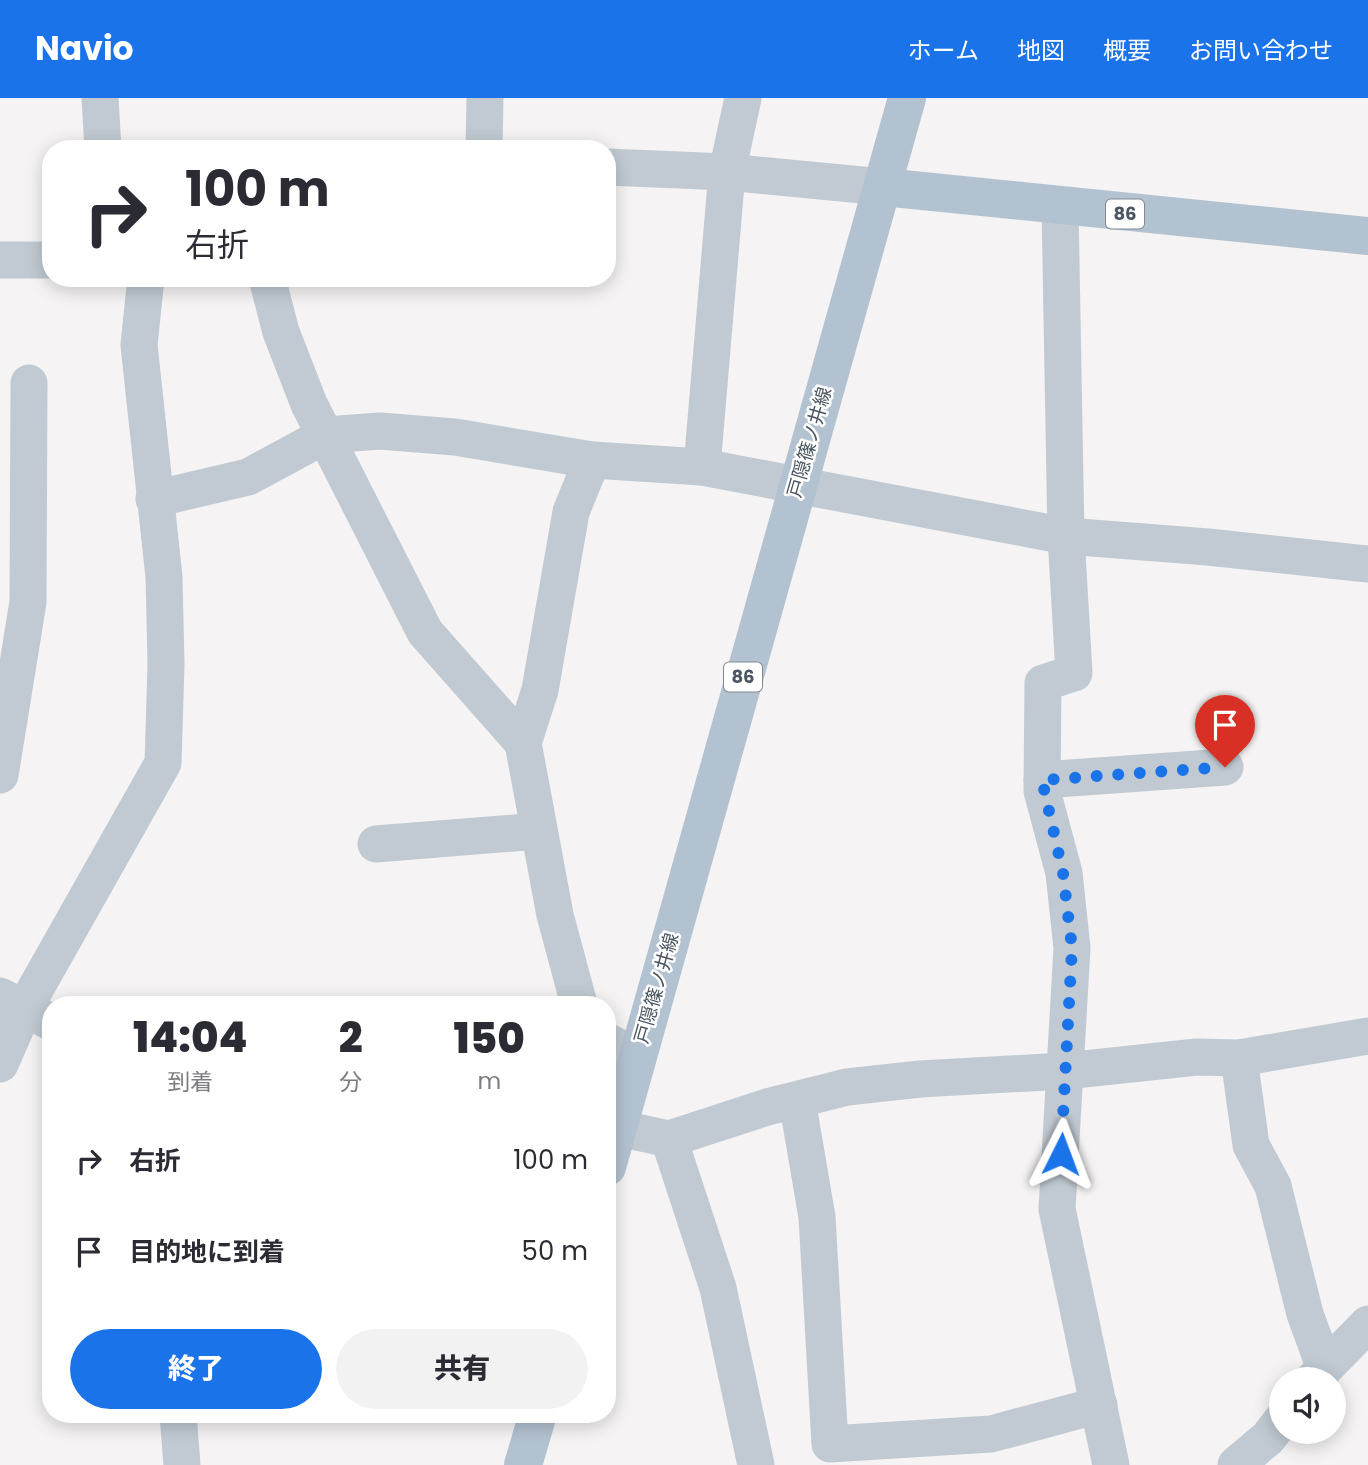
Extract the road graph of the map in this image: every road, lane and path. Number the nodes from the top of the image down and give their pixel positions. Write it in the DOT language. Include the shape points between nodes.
graph roads {
  1 [pos="100,98"];
  2 [pos="485,98"];
  3 [pos="743,98"];
  4 [pos="907,98"];
  5 [pos="102,140"];
  6 [pos="484,140"];
  7 [pos="616,167"];
  8 [pos="727,172"];
  9 [pos="883,187"];
  10 [pos="1060,207"];
  11 [pos="1368,236"];
  12 [pos="0,260"];
  13 [pos="42,260"];
  14 [pos="145,287"];
  15 [pos="269,287"];
  16 [pos="29,383"];
  17 [pos="326,435"];
  18 [pos="592,460"];
  19 [pos="702,467"];
  20 [pos="796,485"];
  21 [pos="155,499"];
  22 [pos="1066,536"];
  23 [pos="1368,565"];
  24 [pos="4,734"];
  25 [pos="523,743"];
  26 [pos="1225,767"];
  27 [pos="0,775"];
  28 [pos="1042,780"];
  29 [pos="539,831"];
  30 [pos="376,844"];
  31 [pos="577,996"];
  32 [pos="25,1009"];
  33 [pos="1368,1036"];
  34 [pos="622,1049"];
  35 [pos="1239,1058"];
  36 [pos="0,1064"];
  37 [pos="1065,1071"];
  38 [pos="797,1100"];
  39 [pos="618,1128"];
  40 [pos="616,1135"];
  41 [pos="669,1139"];
  42 [pos="1368,1324"];
  43 [pos="1318,1367"];
  44 [pos="1325,1367"];
  45 [pos="1099,1405"];
  46 [pos="179,1423"];
  47 [pos="535,1423"];
  48 [pos="1269,1437"];
  49 [pos="182,1465"];
  50 [pos="523,1465"];
  51 [pos="756,1465"];
  52 [pos="1111,1465"];
  53 [pos="1237,1465"];
  1 -- 5 [label="street"];
  2 -- 6 [label="street"];
  3 -- 8 [label="street"];
  4 -- 9 [label="main road, 戸隠篠ノ井線"];
  7 -- 8 [label="street"];
  8 -- 9 [label="street"];
  8 -- 19 [label="street"];
  9 -- 10 [label="main road, 86"];
  9 -- 20 [label="main road, 戸隠篠ノ井線 / 86"];
  10 -- 11 [label="main road, 86"];
  10 -- 22 [label="street"];
  12 -- 13 [label="street"];
  14 -- 21 [label="street" via="139,345"];
  15 -- 17 [label="street" via="281,332"];
  16 -- 24 [label="street" via="28,602"];
  17 -- 18 [label="street" via="380,431 454,437"];
  17 -- 21 [label="street" via="248,477"];
  17 -- 25 [label="street" via="425,632"];
  18 -- 19 [label="street"];
  18 -- 25 [label="street" via="571,512 540,690"];
  19 -- 20 [label="street"];
  20 -- 22 [label="street"];
  20 -- 34 [label="main road, 戸隠篠ノ井線 / 86"];
  21 -- 32 [label="street" via="164,578 163,763"];
  22 -- 23 [label="street"];
  22 -- 28 [label="street" via="1074,673 1043,683"];
  24 -- 27 [label="street"];
  25 -- 29 [label="street"];
  26 -- 28 [label="street"];
  28 -- 37 [label="street" via="1063,873 1072,948"];
  29 -- 30 [label="street"];
  29 -- 31 [label="street"];
  32 -- 36 [label="street"];
  33 -- 35 [label="street"];
  34 -- 39 [label="main road, 戸隠篠ノ井線 / 86"];
  35 -- 37 [label="street" via="1197,1057"];
  35 -- 43 [label="street" via="1251,1145 1273,1186"];
  37 -- 38 [label="street" via="848,1087"];
  37 -- 45 [label="street" via="1057,1209"];
  38 -- 41 [label="street"];
  38 -- 45 [label="street" via="817,1217 830,1444 991,1434"];
  39 -- 40 [label="main road, 戸隠篠ノ井線 / 86"];
  39 -- 41 [label="street"];
  41 -- 51 [label="street" via="718,1288"];
  42 -- 44 [label="street"];
  45 -- 52 [label="street"];
  46 -- 49 [label="street"];
  47 -- 50 [label="main road"];
  48 -- 53 [label="street"];
}
